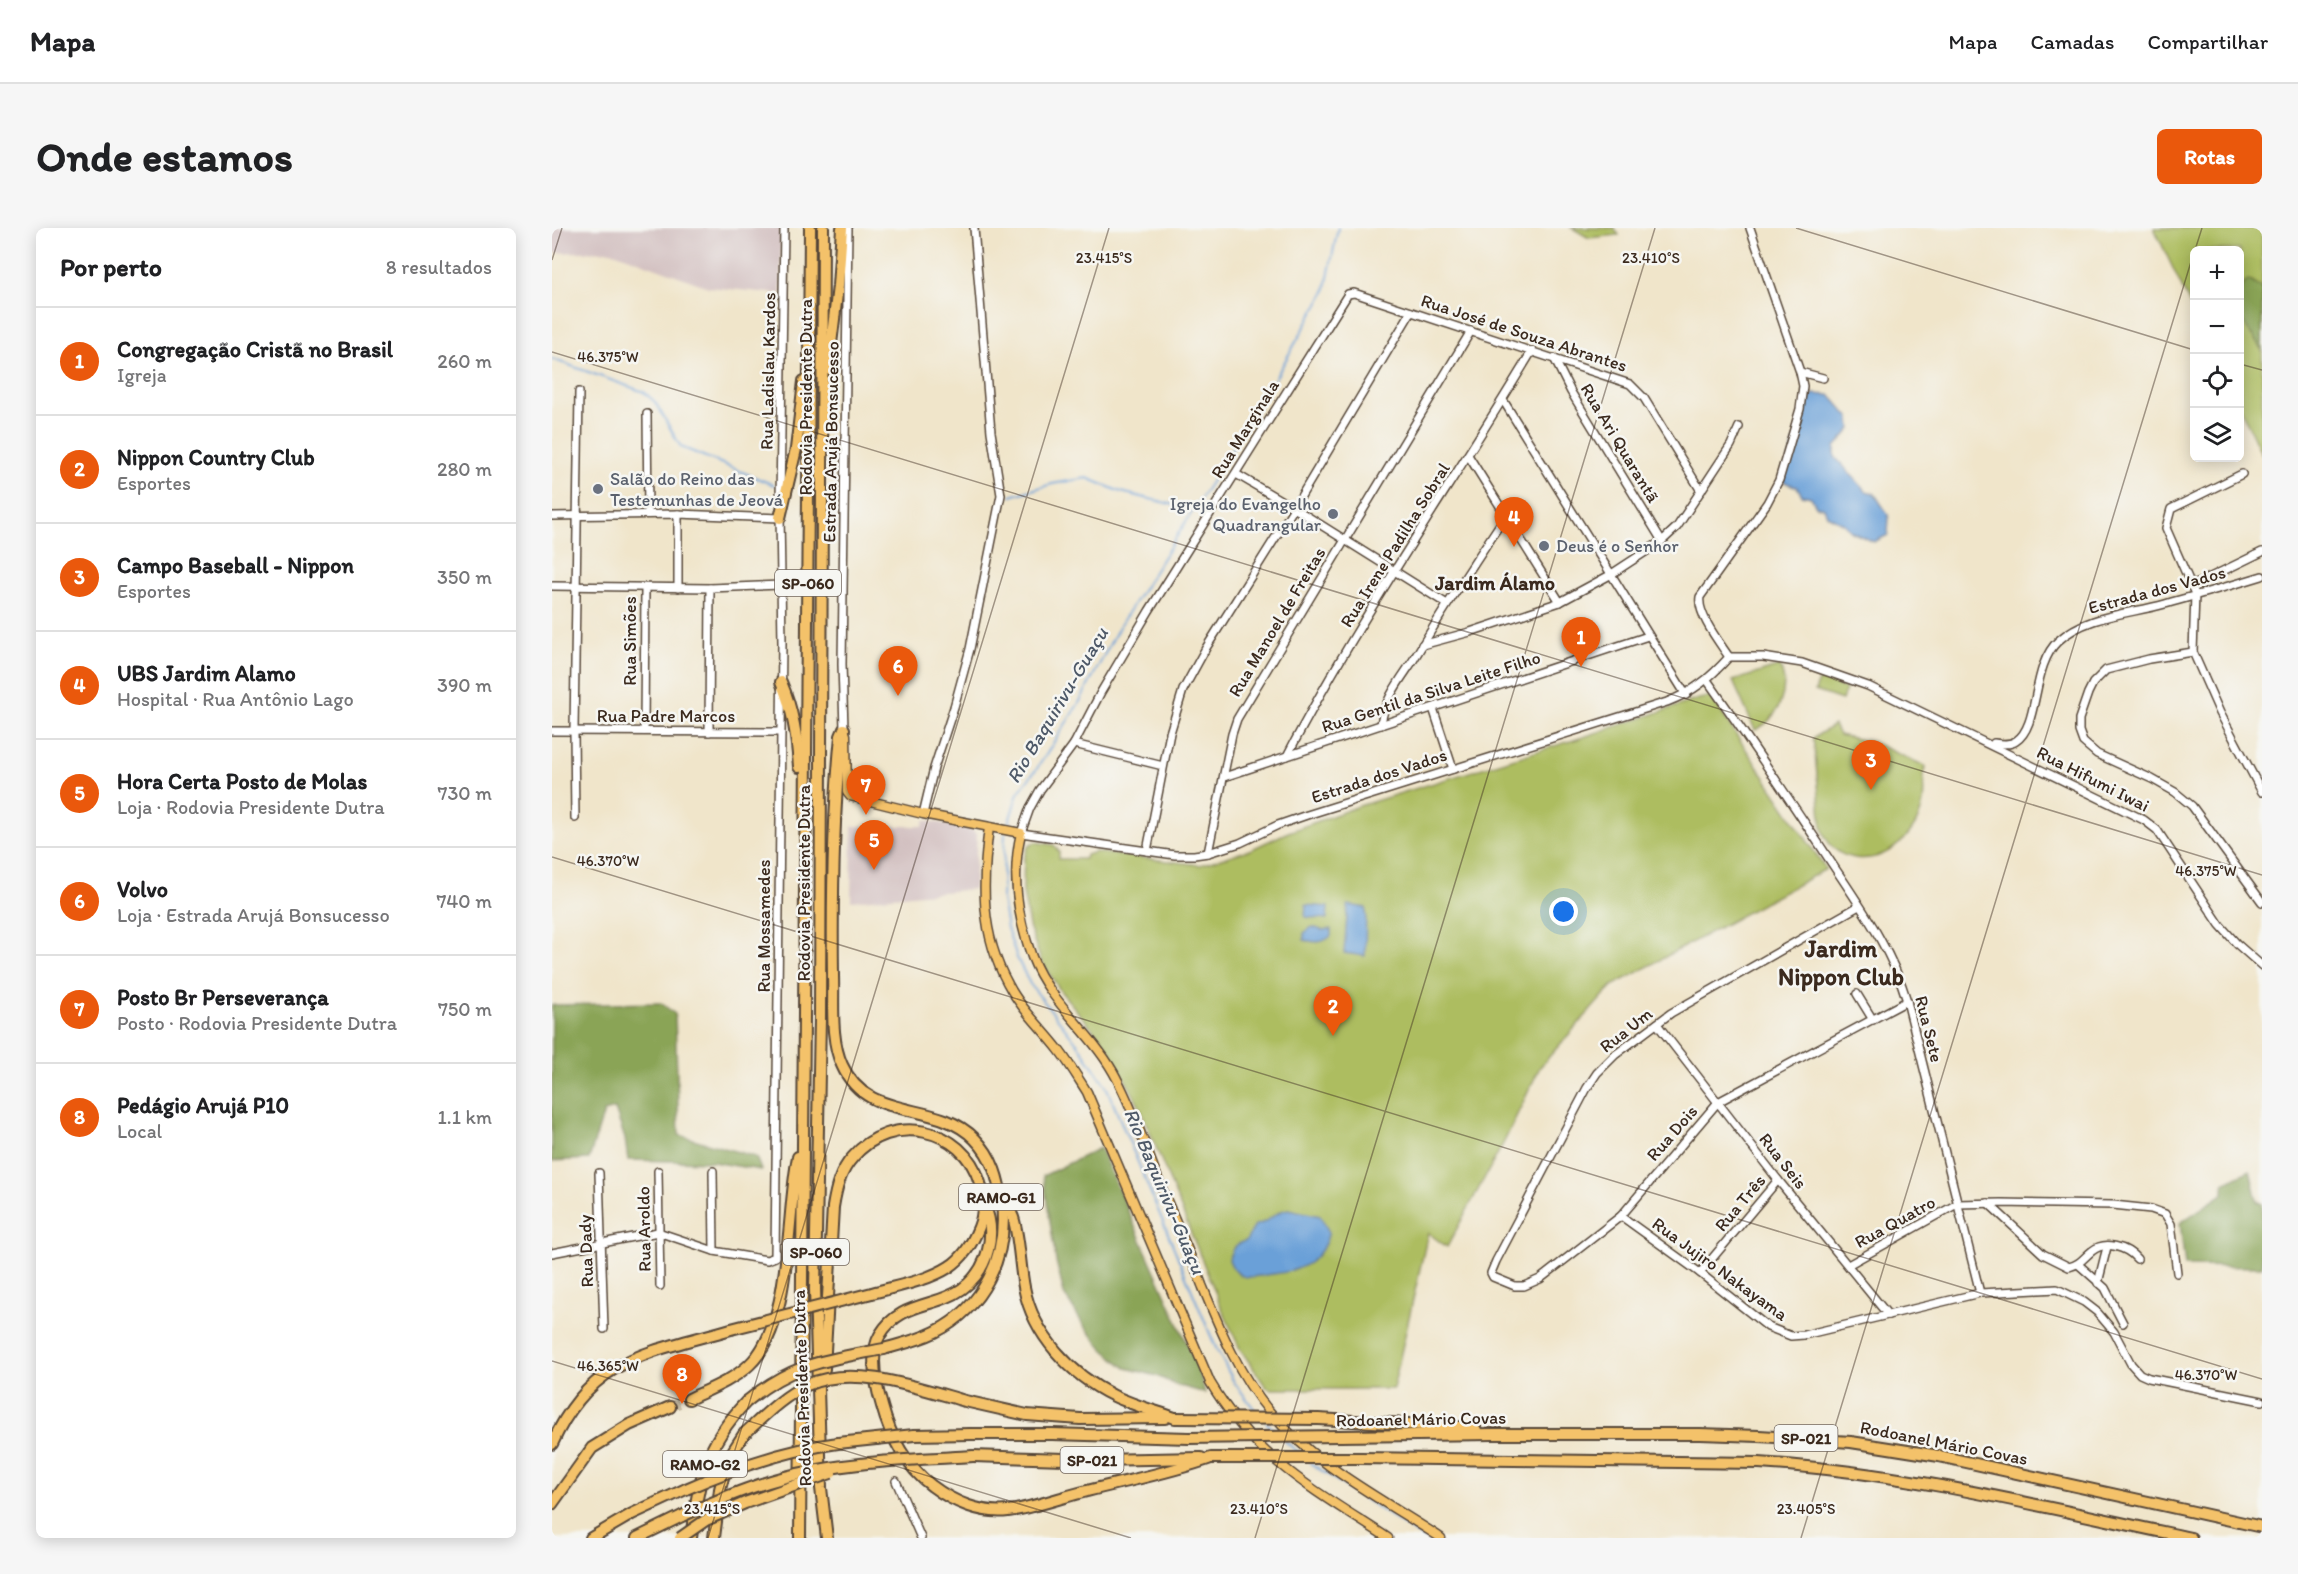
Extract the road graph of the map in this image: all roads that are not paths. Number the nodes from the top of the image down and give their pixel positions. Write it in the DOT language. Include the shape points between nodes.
graph roads {
  1 [pos="784,228"];
  2 [pos="810,228"];
  3 [pos="823,228"];
  4 [pos="842,228"];
  5 [pos="849,228"];
  6 [pos="974,228"];
  7 [pos="1750,228"];
  8 [pos="1354,293"];
  9 [pos="1411,312"];
  10 [pos="1471,331"];
  11 [pos="810,345"];
  12 [pos="1532,351"];
  13 [pos="1554,358"];
  14 [pos="1800,372"];
  15 [pos="1823,378"];
  16 [pos="579,392"];
  17 [pos="823,396"];
  18 [pos="1503,400"];
  19 [pos="647,414"];
  20 [pos="1739,427"];
  21 [pos="1468,455"];
  22 [pos="1236,474"];
  23 [pos="2242,474"];
  24 [pos="1701,491"];
  25 [pos="1294,508"];
  26 [pos="648,514"];
  27 [pos="678,514"];
  28 [pos="1506,515"];
  29 [pos="552,516"];
  30 [pos="577,516"];
  31 [pos="780,518"];
  32 [pos="1345,540"];
  33 [pos="1662,541"];
  34 [pos="2262,552"];
  35 [pos="1395,571"];
  36 [pos="1610,575"];
  37 [pos="2262,576"];
  38 [pos="781,585"];
  39 [pos="552,586"];
  40 [pos="578,586"];
  41 [pos="2192,586"];
  42 [pos="645,588"];
  43 [pos="678,588"];
  44 [pos="710,588"];
  45 [pos="2195,594"];
  46 [pos="1560,602"];
  47 [pos="1447,604"];
  48 [pos="1648,636"];
  49 [pos="1422,645"];
  50 [pos="2193,652"];
  51 [pos="1729,657"];
  52 [pos="1707,680"];
  53 [pos="781,682"];
  54 [pos="1686,695"];
  55 [pos="1433,708"];
  56 [pos="1381,725"];
  57 [pos="844,729"];
  58 [pos="552,731"];
  59 [pos="574,731"];
  60 [pos="644,731"];
  61 [pos="709,732"];
  62 [pos="780,732"];
  63 [pos="1989,743"];
  64 [pos="1074,744"];
  65 [pos="1287,756"];
  66 [pos="1163,766"];
  67 [pos="1453,769"];
  68 [pos="1224,777"];
  69 [pos="2262,792"];
  70 [pos="923,814"];
  71 [pos="575,818"];
  72 [pos="805,820"];
  73 [pos="993,828"];
  74 [pos="1016,832"];
  75 [pos="1147,851"];
  76 [pos="1208,854"];
  77 [pos="2262,902"];
  78 [pos="1860,906"];
  79 [pos="2262,966"];
  80 [pos="1857,994"];
  81 [pos="1907,1002"];
  82 [pos="1872,1020"];
  83 [pos="1658,1024"];
  84 [pos="1718,1102"];
  85 [pos="803,1136"];
  86 [pos="658,1171"];
  87 [pos="713,1171"];
  88 [pos="599,1173"];
  89 [pos="1778,1180"];
  90 [pos="1000,1195"];
  91 [pos="1988,1203"];
  92 [pos="984,1204"];
  93 [pos="1957,1204"];
  94 [pos="1621,1216"];
  95 [pos="658,1232"];
  96 [pos="601,1243"];
  97 [pos="2107,1247"];
  98 [pos="714,1251"];
  99 [pos="552,1253"];
  100 [pos="2137,1259"];
  101 [pos="1496,1261"];
  102 [pos="1848,1265"];
  103 [pos="2079,1265"];
  104 [pos="1700,1273"];
  105 [pos="2177,1273"];
  106 [pos="2098,1282"];
  107 [pos="660,1286"];
  108 [pos="1980,1293"];
  109 [pos="1888,1316"];
  110 [pos="2123,1323"];
  111 [pos="604,1329"];
  112 [pos="690,1399"];
  113 [pos="2262,1401"];
  114 [pos="746,1402"];
  115 [pos="670,1407"];
  116 [pos="1174,1418"];
  117 [pos="1494,1434"];
  118 [pos="820,1435"];
  119 [pos="552,1444"];
  120 [pos="1211,1458"];
  121 [pos="841,1466"];
  122 [pos="896,1481"];
  123 [pos="552,1504"];
  124 [pos="2262,1527"];
  125 [pos="591,1538"];
  126 [pos="637,1538"];
  127 [pos="680,1538"];
  128 [pos="691,1538"];
  129 [pos="714,1538"];
  130 [pos="800,1538"];
  131 [pos="827,1538"];
  132 [pos="921,1538"];
  133 [pos="1388,1538"];
  134 [pos="1441,1538"];
  135 [pos="2191,1538"];
  1 -- 31 [label="street, Rua Ladislau Kardos"];
  2 -- 11 [label="highway, Rodovia Presidente Dutra / SP-060"];
  3 -- 17 [label="highway, Rodovia Presidente Dutra / SP-060"];
  4 -- 17 [label="highway" via="834,327"];
  5 -- 57 [label="street, Estrada Arujá Bonsucesso"];
  6 -- 70 [label="street" via="991,432 1001,495 970,649"];
  7 -- 14 [label="street"];
  8 -- 9 [label="street, Rua José de Souza Abrantes"];
  8 -- 22 [label="street, Rua Marginala" via="1345,296"];
  9 -- 10 [label="street, Rua José de Souza Abrantes"];
  9 -- 25 [label="street"];
  10 -- 12 [label="street, Rua José de Souza Abrantes"];
  10 -- 32 [label="street, Rua Manoel de Freitas"];
  11 -- 31 [label="highway" via="796,449"];
  11 -- 72 [label="highway, Rodovia Presidente Dutra / SP-060"];
  12 -- 13 [label="street, Rua José de Souza Abrantes"];
  12 -- 18 [label="street, Rua Irene Padilha Sobral"];
  13 -- 24 [label="street, Rua José de Souza Abrantes" via="1638,390"];
  13 -- 33 [label="street, Rua Ari Quarantã"];
  14 -- 15 [label="street"];
  14 -- 51 [label="street" via="1800,409 1779,480 1700,597 1702,614"];
  16 -- 30 [label="street"];
  17 -- 118 [label="highway, Rodovia Presidente Dutra / SP-060" via="815,1289"];
  18 -- 21 [label="street, Rua Irene Padilha Sobral"];
  18 -- 36 [label="street"];
  19 -- 26 [label="street"];
  20 -- 24 [label="street"];
  21 -- 28 [label="street"];
  21 -- 35 [label="street, Rua Irene Padilha Sobral"];
  22 -- 25 [label="street"];
  22 -- 64 [label="street, Rua Marginala" via="1139,626"];
  23 -- 41 [label="street" via="2180,503 2168,514 2169,538"];
  24 -- 33 [label="street" via="1677,527"];
  25 -- 32 [label="street"];
  25 -- 66 [label="street" via="1183,690"];
  26 -- 27 [label="street"];
  26 -- 30 [label="street"];
  27 -- 31 [label="street"];
  27 -- 43 [label="street"];
  28 -- 46 [label="street"];
  28 -- 47 [label="street"];
  29 -- 30 [label="street"];
  30 -- 40 [label="street"];
  31 -- 38 [label="street, Rua Ladislau Kardos"];
  32 -- 35 [label="street"];
  32 -- 68 [label="street, Rua Manoel de Freitas" via="1237,719"];
  33 -- 36 [label="street"];
  34 -- 41 [label="street"];
  35 -- 47 [label="street"];
  35 -- 65 [label="street, Rua Irene Padilha Sobral"];
  36 -- 46 [label="street"];
  36 -- 48 [label="street"];
  37 -- 45 [label="street, Estrada dos Vados"];
  38 -- 44 [label="street"];
  38 -- 53 [label="street, Rua Mossamedes"];
  39 -- 40 [label="street"];
  40 -- 42 [label="street"];
  40 -- 59 [label="street"];
  41 -- 45 [label="street"];
  42 -- 43 [label="street"];
  42 -- 60 [label="street, Rua Simões"];
  43 -- 44 [label="street"];
  44 -- 61 [label="street"];
  45 -- 50 [label="street"];
  45 -- 63 [label="street, Estrada dos Vados" via="2097,620 2065,635 2044,660 2024,732 2011,743"];
  46 -- 49 [label="street"];
  47 -- 49 [label="street"];
  48 -- 54 [label="street"];
  48 -- 55 [label="street, Rua Gentil da Silva Leite Filho"];
  49 -- 56 [label="street" via="1390,699"];
  50 -- 69 [label="street"];
  50 -- 77 [label="street" via="2106,670 2088,693 2079,731 2083,742 2097,754 2175,792 2192,806"];
  51 -- 52 [label="street, Estrada dos Vados"];
  51 -- 63 [label="street, Rua Hifumi Iwai" via="1784,660 1832,673"];
  52 -- 54 [label="street, Estrada dos Vados"];
  52 -- 78 [label="street, Rua Sete"];
  53 -- 62 [label="street, Rua Mossamedes"];
  53 -- 72 [label="highway" via="797,736 799,802"];
  54 -- 67 [label="street, Estrada dos Vados"];
  55 -- 56 [label="street, Rua Gentil da Silva Leite Filho"];
  55 -- 67 [label="street"];
  56 -- 65 [label="street, Rua Gentil da Silva Leite Filho"];
  57 -- 70 [label="main road" via="850,796"];
  57 -- 90 [label="highway, RAMO-G1" via="835,799 832,908 835,1041 841,1064 858,1089 871,1099 937,1116 965,1130 986,1152 995,1169"];
  58 -- 59 [label="street, Rua Padre Marcos"];
  59 -- 60 [label="street, Rua Padre Marcos"];
  59 -- 71 [label="street"];
  60 -- 61 [label="street, Rua Padre Marcos"];
  61 -- 62 [label="street, Rua Padre Marcos"];
  62 -- 98 [label="street, Rua Mossamedes" via="776,1253 772,1260 767,1260"];
  63 -- 79 [label="street, Rua Hifumi Iwai" via="2157,830 2220,925"];
  64 -- 66 [label="street"];
  64 -- 74 [label="street, Rua Marginala" via="1040,790"];
  65 -- 68 [label="street, Rua Gentil da Silva Leite Filho"];
  66 -- 75 [label="street"];
  67 -- 76 [label="street, Estrada dos Vados" via="1278,825"];
  68 -- 76 [label="street, Rua Manoel de Freitas"];
  70 -- 73 [label="main road"];
  72 -- 85 [label="highway, Rodovia Presidente Dutra / SP-060"];
  73 -- 74 [label="main road"];
  73 -- 133 [label="main road" via="983,883 996,957 1020,1003 1059,1050 1086,1092 1210,1382 1236,1421 1276,1463"];
  74 -- 75 [label="street, Estrada dos Vados"];
  74 -- 134 [label="main road" via="1015,881 1033,961 1049,989 1116,1076 1218,1323 1251,1385 1269,1412 1310,1451"];
  75 -- 76 [label="street, Estrada dos Vados"];
  78 -- 81 [label="street, Rua Sete" via="1889,956"];
  78 -- 83 [label="street, Rua Um" via="1690,1000"];
  80 -- 82 [label="street"];
  81 -- 82 [label="street, Rua Dois"];
  81 -- 93 [label="street, Rua Sete"];
  82 -- 84 [label="street, Rua Dois"];
  83 -- 84 [label="street, Rua Seis"];
  83 -- 101 [label="street, Rua Um" via="1597,1073"];
  84 -- 89 [label="street, Rua Seis"];
  84 -- 94 [label="street, Rua Dois"];
  85 -- 112 [label="highway" via="793,1180 781,1290 767,1339 740,1373"];
  85 -- 130 [label="highway, Rodovia Presidente Dutra / SP-060"];
  86 -- 95 [label="street, Rua Aroldo"];
  87 -- 98 [label="street"];
  88 -- 96 [label="street, Rua Dady"];
  89 -- 102 [label="street, Rua Seis"];
  89 -- 104 [label="street, Rua Três"];
  90 -- 114 [label="highway, RAMO-G1, bridge" via="1001,1246 989,1280 951,1323 884,1349 796,1369"];
  90 -- 116 [label="highway" via="1013,1216 1029,1304 1058,1354 1093,1385"];
  91 -- 93 [label="street"];
  91 -- 103 [label="street" via="2043,1254 2069,1268"];
  91 -- 105 [label="street" via="2113,1205 2158,1210 2171,1224"];
  92 -- 118 [label="highway" via="969,1158 956,1145 931,1133 902,1131 875,1138 849,1162 833,1207"];
  92 -- 119 [label="highway, bridge" via="976,1234 952,1265 872,1293 646,1354 605,1373 584,1392"];
  92 -- 120 [label="highway" via="991,1242 977,1273 962,1289 919,1305 891,1322 876,1346 875,1371 884,1412 899,1449 921,1478 960,1503 1008,1511 1178,1470"];
  93 -- 102 [label="street, Rua Quatro"];
  93 -- 108 [label="street, Rua Sete"];
  94 -- 101 [label="street, Rua Dois" via="1533,1283 1515,1286 1497,1280 1491,1273"];
  94 -- 104 [label="street, Rua Jujiro Nakayama"];
  95 -- 96 [label="street"];
  95 -- 98 [label="street"];
  95 -- 107 [label="street, Rua Aroldo"];
  96 -- 99 [label="street"];
  96 -- 111 [label="street, Rua Dady"];
  97 -- 100 [label="street" via="2129,1249"];
  97 -- 103 [label="street" via="2094,1249"];
  97 -- 106 [label="street"];
  102 -- 109 [label="street, Rua Seis"];
  103 -- 106 [label="street"];
  104 -- 109 [label="street, Rua Jujiro Nakayama" via="1768,1327 1791,1336"];
  106 -- 110 [label="street"];
  108 -- 109 [label="street, Rua Jujiro Nakayama"];
  108 -- 113 [label="street, Rua Jujiro Nakayama" via="2048,1288 2064,1292 2107,1321 2140,1374"];
  114 -- 128 [label="highway, RAMO-G2" via="726,1425 708,1457 700,1478"];
  115 -- 123 [label="highway" via="629,1425 592,1448"];
  116 -- 117 [label="highway, bridge" via="1318,1419 1461,1427"];
  116 -- 129 [label="highway, bridge" via="1027,1415 873,1378 813,1383 776,1405 744,1434 728,1459"];
  117 -- 124 [label="highway, Rodoanel Mário Covas / SP-021" via="1759,1436 1851,1442 1939,1456"];
  117 -- 125 [label="highway, Rodoanel Mário Covas / SP-021, bridge" via="1190,1438 914,1435 814,1446 729,1471 632,1514"];
  118 -- 131 [label="highway, Rodovia Presidente Dutra / SP-060"];
  120 -- 121 [label="highway, Rodoanel Mário Covas / SP-021, bridge" via="973,1456"];
  120 -- 135 [label="highway, Rodoanel Mário Covas / SP-021, bridge" via="1804,1466 1923,1482"];
  121 -- 126 [label="highway, Rodoanel Mário Covas / SP-021, bridge" via="752,1487"];
  121 -- 127 [label="highway, bridge" via="725,1511"];
  122 -- 132 [label="street"];
}
